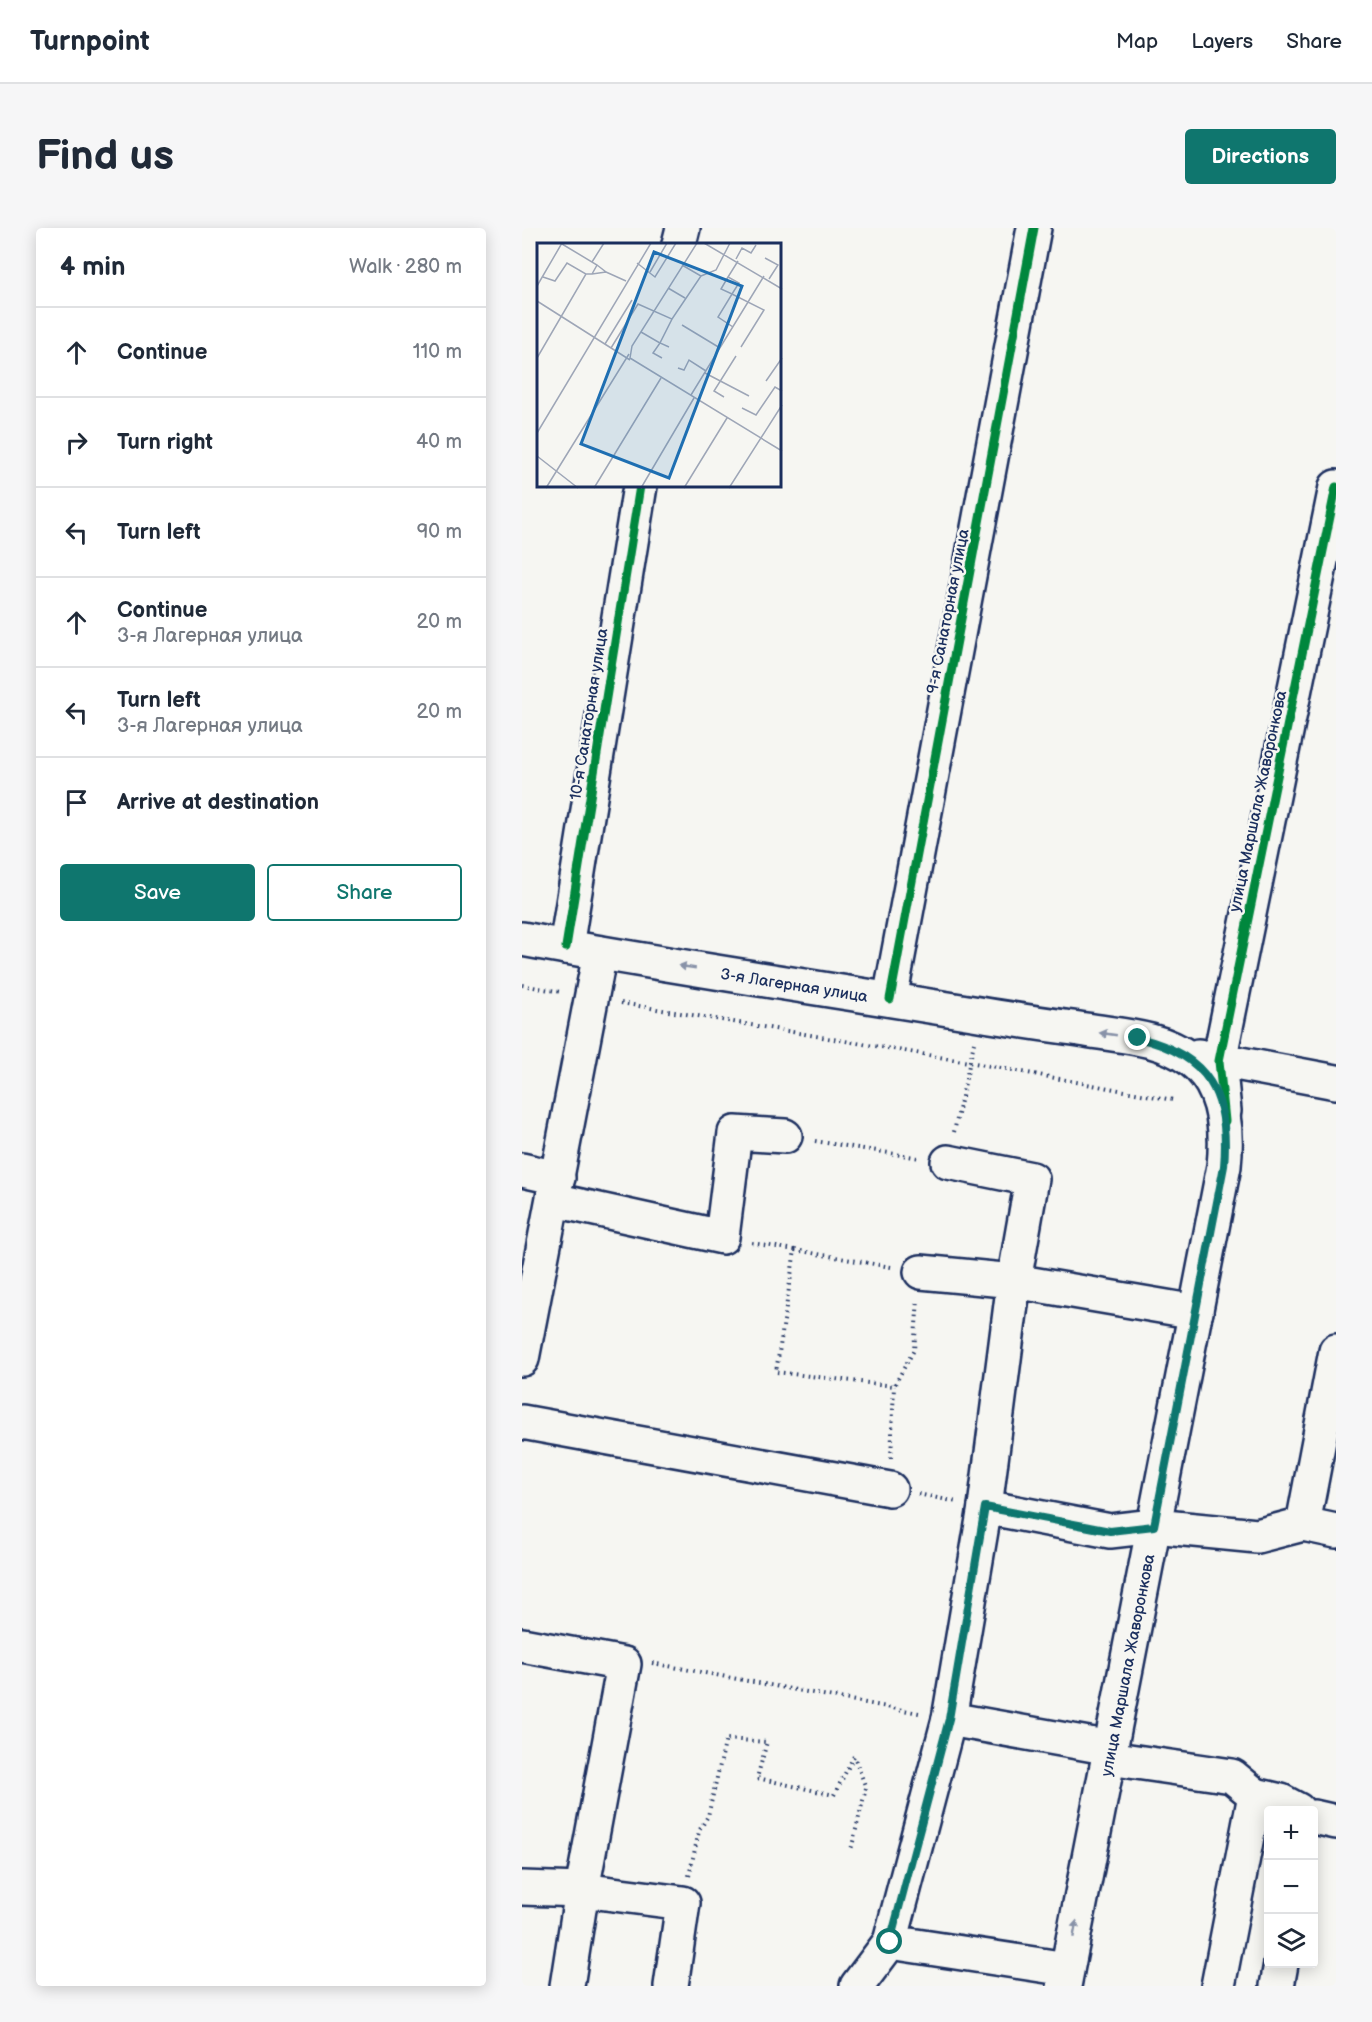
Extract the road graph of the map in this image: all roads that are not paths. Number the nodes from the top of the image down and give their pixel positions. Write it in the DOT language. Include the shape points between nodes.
graph roads {
  1 [pos="683,228"];
  2 [pos="1034,228"];
  3 [pos="679,243"];
  4 [pos="1336,487"];
  5 [pos="640,488"];
  6 [pos="522,939"];
  7 [pos="566,947"];
  8 [pos="600,953"];
  9 [pos="890,999"];
  10 [pos="1173,1049"];
  11 [pos="1219,1061"];
  12 [pos="1336,1082"];
  13 [pos="1225,1122"];
  14 [pos="785,1136"];
  15 [pos="948,1162"];
  16 [pos="1224,1166"];
  17 [pos="522,1170"];
  18 [pos="556,1189"];
  19 [pos="921,1272"];
  20 [pos="1014,1281"];
  21 [pos="1196,1312"];
  22 [pos="1336,1351"];
  23 [pos="522,1359"];
  24 [pos="522,1422"];
  25 [pos="890,1489"];
  26 [pos="985,1507"];
  27 [pos="1303,1524"];
  28 [pos="1154,1526"];
  29 [pos="1336,1531"];
  30 [pos="522,1645"];
  31 [pos="949,1719"];
  32 [pos="1110,1753"];
  33 [pos="1255,1795"];
  34 [pos="1290,1806"];
  35 [pos="1318,1818"];
  36 [pos="1336,1822"];
  37 [pos="522,1888"];
  38 [pos="582,1890"];
  39 [pos="890,1942"];
  40 [pos="1280,1968"];
  41 [pos="1066,1978"];
  42 [pos="567,1986"];
  43 [pos="671,1986"];
  44 [pos="857,1986"];
  45 [pos="1218,1986"];
  46 [pos="1277,1986"];
  1 -- 3 [label="street"];
  2 -- 9 [label="street, 9-я Санаторная улица"];
  4 -- 11 [label="street, улица Маршала Жаворонкова"];
  5 -- 7 [label="street, 10-я Санаторная улица"];
  6 -- 7 [label="street, 3-я Лагерная улица"];
  7 -- 8 [label="street, 3-я Лагерная улица"];
  9 -- 8 [label="street, 3-я Лагерная улица, one-way"];
  8 -- 18 [label="street"];
  10 -- 9 [label="street, 3-я Лагерная улица, one-way" via="1138,1038"];
  10 -- 11 [label="street, 3-я Лагерная улица"];
  10 -- 13 [label="street, 3-я Лагерная улица" via="1191,1060 1208,1078"];
  11 -- 12 [label="street, 3-я Лагерная улица"];
  11 -- 13 [label="street, улица Маршала Жаворонкова"];
  13 -- 16 [label="street, 3-я Лагерная улица"];
  14 -- 18 [label="street" via="735,1133 722,1237"];
  15 -- 20 [label="street" via="1032,1179"];
  16 -- 21 [label="street, улица Маршала Жаворонкова"];
  17 -- 18 [label="street"];
  18 -- 23 [label="street"];
  19 -- 20 [label="street"];
  20 -- 21 [label="street"];
  20 -- 26 [label="street"];
  21 -- 28 [label="street, улица Маршала Жаворонкова"];
  22 -- 27 [label="street"];
  24 -- 25 [label="street"];
  26 -- 28 [label="street" via="1110,1531"];
  26 -- 31 [label="street"];
  27 -- 28 [label="street" via="1257,1536"];
  27 -- 29 [label="street"];
  28 -- 32 [label="street, улица Маршала Жаворонкова"];
  30 -- 38 [label="street" via="624,1664"];
  31 -- 32 [label="street"];
  31 -- 39 [label="street"];
  32 -- 33 [label="street" via="1232,1776"];
  41 -- 32 [label="street, улица Маршала Жаворонкова, one-way"];
  33 -- 34 [label="street"];
  33 -- 45 [label="street"];
  35 -- 36 [label="street"];
  37 -- 38 [label="street"];
  38 -- 42 [label="street"];
  38 -- 43 [label="street" via="683,1903"];
  39 -- 41 [label="street"];
  39 -- 44 [label="street"];
  40 -- 46 [label="street"];
}
